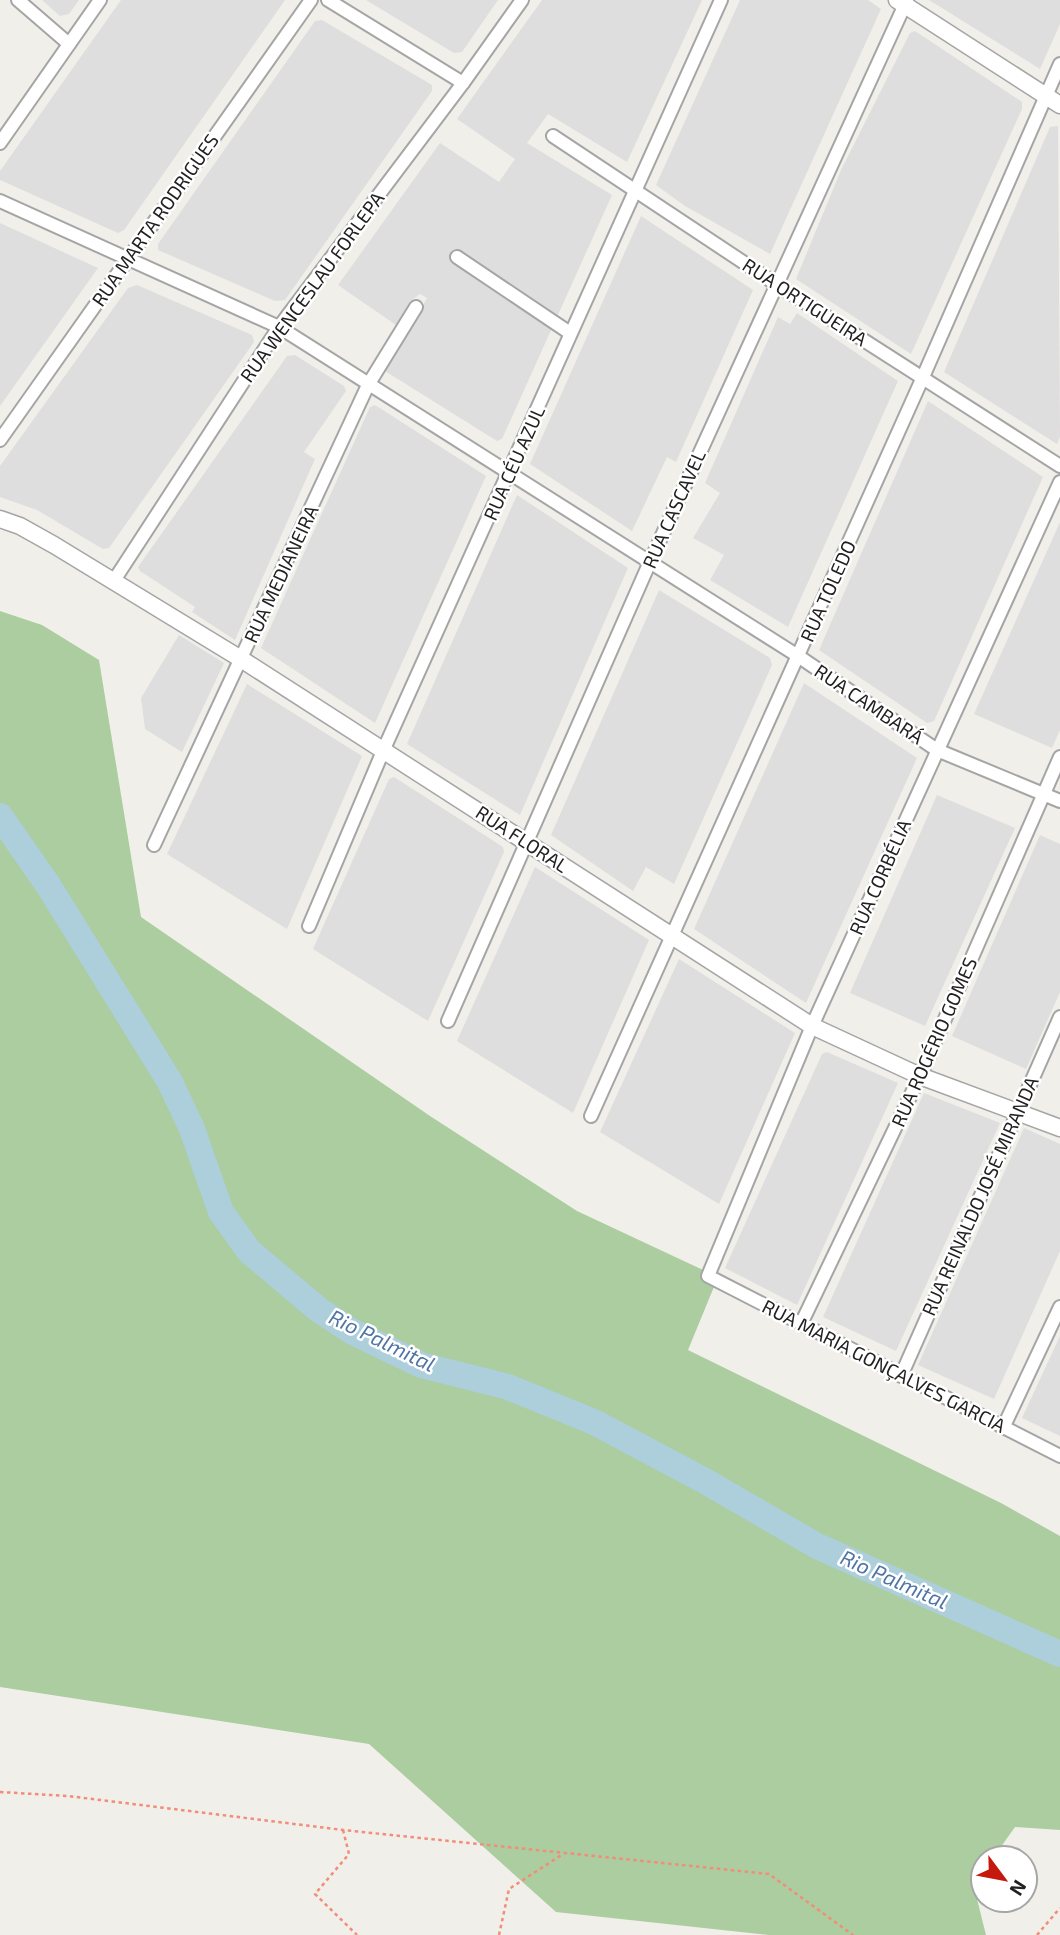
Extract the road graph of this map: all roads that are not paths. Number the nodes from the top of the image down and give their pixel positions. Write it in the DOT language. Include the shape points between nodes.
graph roads {
  1 [pos="18,0"];
  2 [pos="100,0"];
  3 [pos="311,0"];
  4 [pos="328,0"];
  5 [pos="522,0"];
  6 [pos="721,0"];
  7 [pos="903,2"];
  8 [pos="69,44"];
  9 [pos="1060,64"];
  10 [pos="463,83"];
  11 [pos="1046,96"];
  12 [pos="1060,105"];
  13 [pos="553,136"];
  14 [pos="0,143"];
  15 [pos="636,189"];
  16 [pos="0,201"];
  17 [pos="457,257"];
  18 [pos="128,258"];
  19 [pos="776,284"];
  20 [pos="416,307"];
  21 [pos="279,327"];
  22 [pos="570,333"];
  23 [pos="923,377"];
  24 [pos="368,385"];
  25 [pos="0,440"];
  26 [pos="1060,466"];
  27 [pos="510,474"];
  28 [pos="1060,482"];
  29 [pos="0,519"];
  30 [pos="649,564"];
  31 [pos="113,582"];
  32 [pos="798,656"];
  33 [pos="241,659"];
  34 [pos="937,750"];
  35 [pos="383,751"];
  36 [pos="1060,757"];
  37 [pos="1043,795"];
  38 [pos="1060,801"];
  39 [pos="526,841"];
  40 [pos="154,845"];
  41 [pos="309,926"];
  42 [pos="670,936"];
  43 [pos="1060,1017"];
  44 [pos="448,1021"];
  45 [pos="812,1026"];
  46 [pos="920,1076"];
  47 [pos="1016,1111"];
  48 [pos="591,1115"];
  49 [pos="1060,1128"];
  50 [pos="708,1276"];
  51 [pos="1060,1307"];
  52 [pos="801,1324"];
  53 [pos="901,1376"];
  54 [pos="1003,1428"];
  55 [pos="1060,1456"];
  1 -- 8 [label="street"];
  2 -- 8 [label="street"];
  3 -- 18 [label="street, RUA MARTA RODRIGUES"];
  4 -- 10 [label="street"];
  5 -- 10 [label="street, RUA WENCESLAU FORLEPA"];
  6 -- 15 [label="street, RUA CÉU AZUL"];
  7 -- 11 [label="street"];
  7 -- 19 [label="street, RUA CASCAVEL"];
  8 -- 14 [label="street"];
  9 -- 11 [label="street, RUA TOLEDO"];
  10 -- 21 [label="street, RUA WENCESLAU FORLEPA"];
  11 -- 12 [label="street"];
  11 -- 23 [label="street, RUA TOLEDO"];
  13 -- 15 [label="street, RUA ORTIGUEIRA"];
  15 -- 19 [label="street, RUA ORTIGUEIRA"];
  15 -- 22 [label="street, RUA CÉU AZUL"];
  16 -- 18 [label="street, RUA CAMBARÁ"];
  17 -- 22 [label="street"];
  18 -- 21 [label="street, RUA CAMBARÁ"];
  18 -- 25 [label="street, RUA MARTA RODRIGUES"];
  19 -- 23 [label="street, RUA ORTIGUEIRA"];
  19 -- 30 [label="street, RUA CASCAVEL"];
  20 -- 24 [label="street, RUA MEDIANEIRA"];
  21 -- 24 [label="street, RUA CAMBARÁ"];
  21 -- 31 [label="street, RUA WENCESLAU FORLEPA"];
  22 -- 27 [label="street, RUA CÉU AZUL"];
  23 -- 26 [label="street, RUA ORTIGUEIRA"];
  23 -- 32 [label="street, RUA TOLEDO"];
  24 -- 27 [label="street, RUA CAMBARÁ"];
  24 -- 33 [label="street, RUA MEDIANEIRA"];
  27 -- 30 [label="street, RUA CAMBARÁ"];
  27 -- 35 [label="street, RUA CÉU AZUL"];
  28 -- 34 [label="street, RUA CORBÉLIA"];
  29 -- 31 [label="street, RUA FLORAL" via="20,526"];
  30 -- 32 [label="street, RUA CAMBARÁ"];
  30 -- 39 [label="street, RUA CASCAVEL"];
  31 -- 33 [label="street, RUA FLORAL"];
  32 -- 34 [label="street, RUA CAMBARÁ"];
  32 -- 42 [label="street, RUA TOLEDO"];
  33 -- 35 [label="street, RUA FLORAL"];
  33 -- 40 [label="street, RUA MEDIANEIRA"];
  34 -- 37 [label="street, RUA CAMBARÁ"];
  34 -- 45 [label="street, RUA CORBÉLIA"];
  35 -- 39 [label="street, RUA FLORAL"];
  35 -- 41 [label="street, RUA CÉU AZUL"];
  36 -- 37 [label="street, RUA ROGÉRIO GOMES"];
  37 -- 38 [label="street, RUA CAMBARÁ"];
  37 -- 46 [label="street, RUA ROGÉRIO GOMES"];
  39 -- 42 [label="street, RUA FLORAL"];
  39 -- 44 [label="street, RUA CASCAVEL"];
  42 -- 45 [label="street, RUA FLORAL"];
  42 -- 48 [label="street, RUA TOLEDO"];
  43 -- 47 [label="street, RUA REINALDO JOSÉ MIRANDA"];
  45 -- 46 [label="street, RUA FLORAL"];
  45 -- 50 [label="street, RUA CORBÉLIA"];
  46 -- 47 [label="street, RUA FLORAL"];
  46 -- 52 [label="street, RUA ROGÉRIO GOMES"];
  47 -- 49 [label="street, RUA FLORAL"];
  47 -- 53 [label="street, RUA REINALDO JOSÉ MIRANDA"];
  50 -- 52 [label="street, RUA MARIA GONÇALVES GARCIA"];
  51 -- 54 [label="street"];
  52 -- 53 [label="street, RUA MARIA GONÇALVES GARCIA"];
  53 -- 54 [label="street, RUA MARIA GONÇALVES GARCIA"];
  54 -- 55 [label="street, RUA MARIA GONÇALVES GARCIA"];
}
